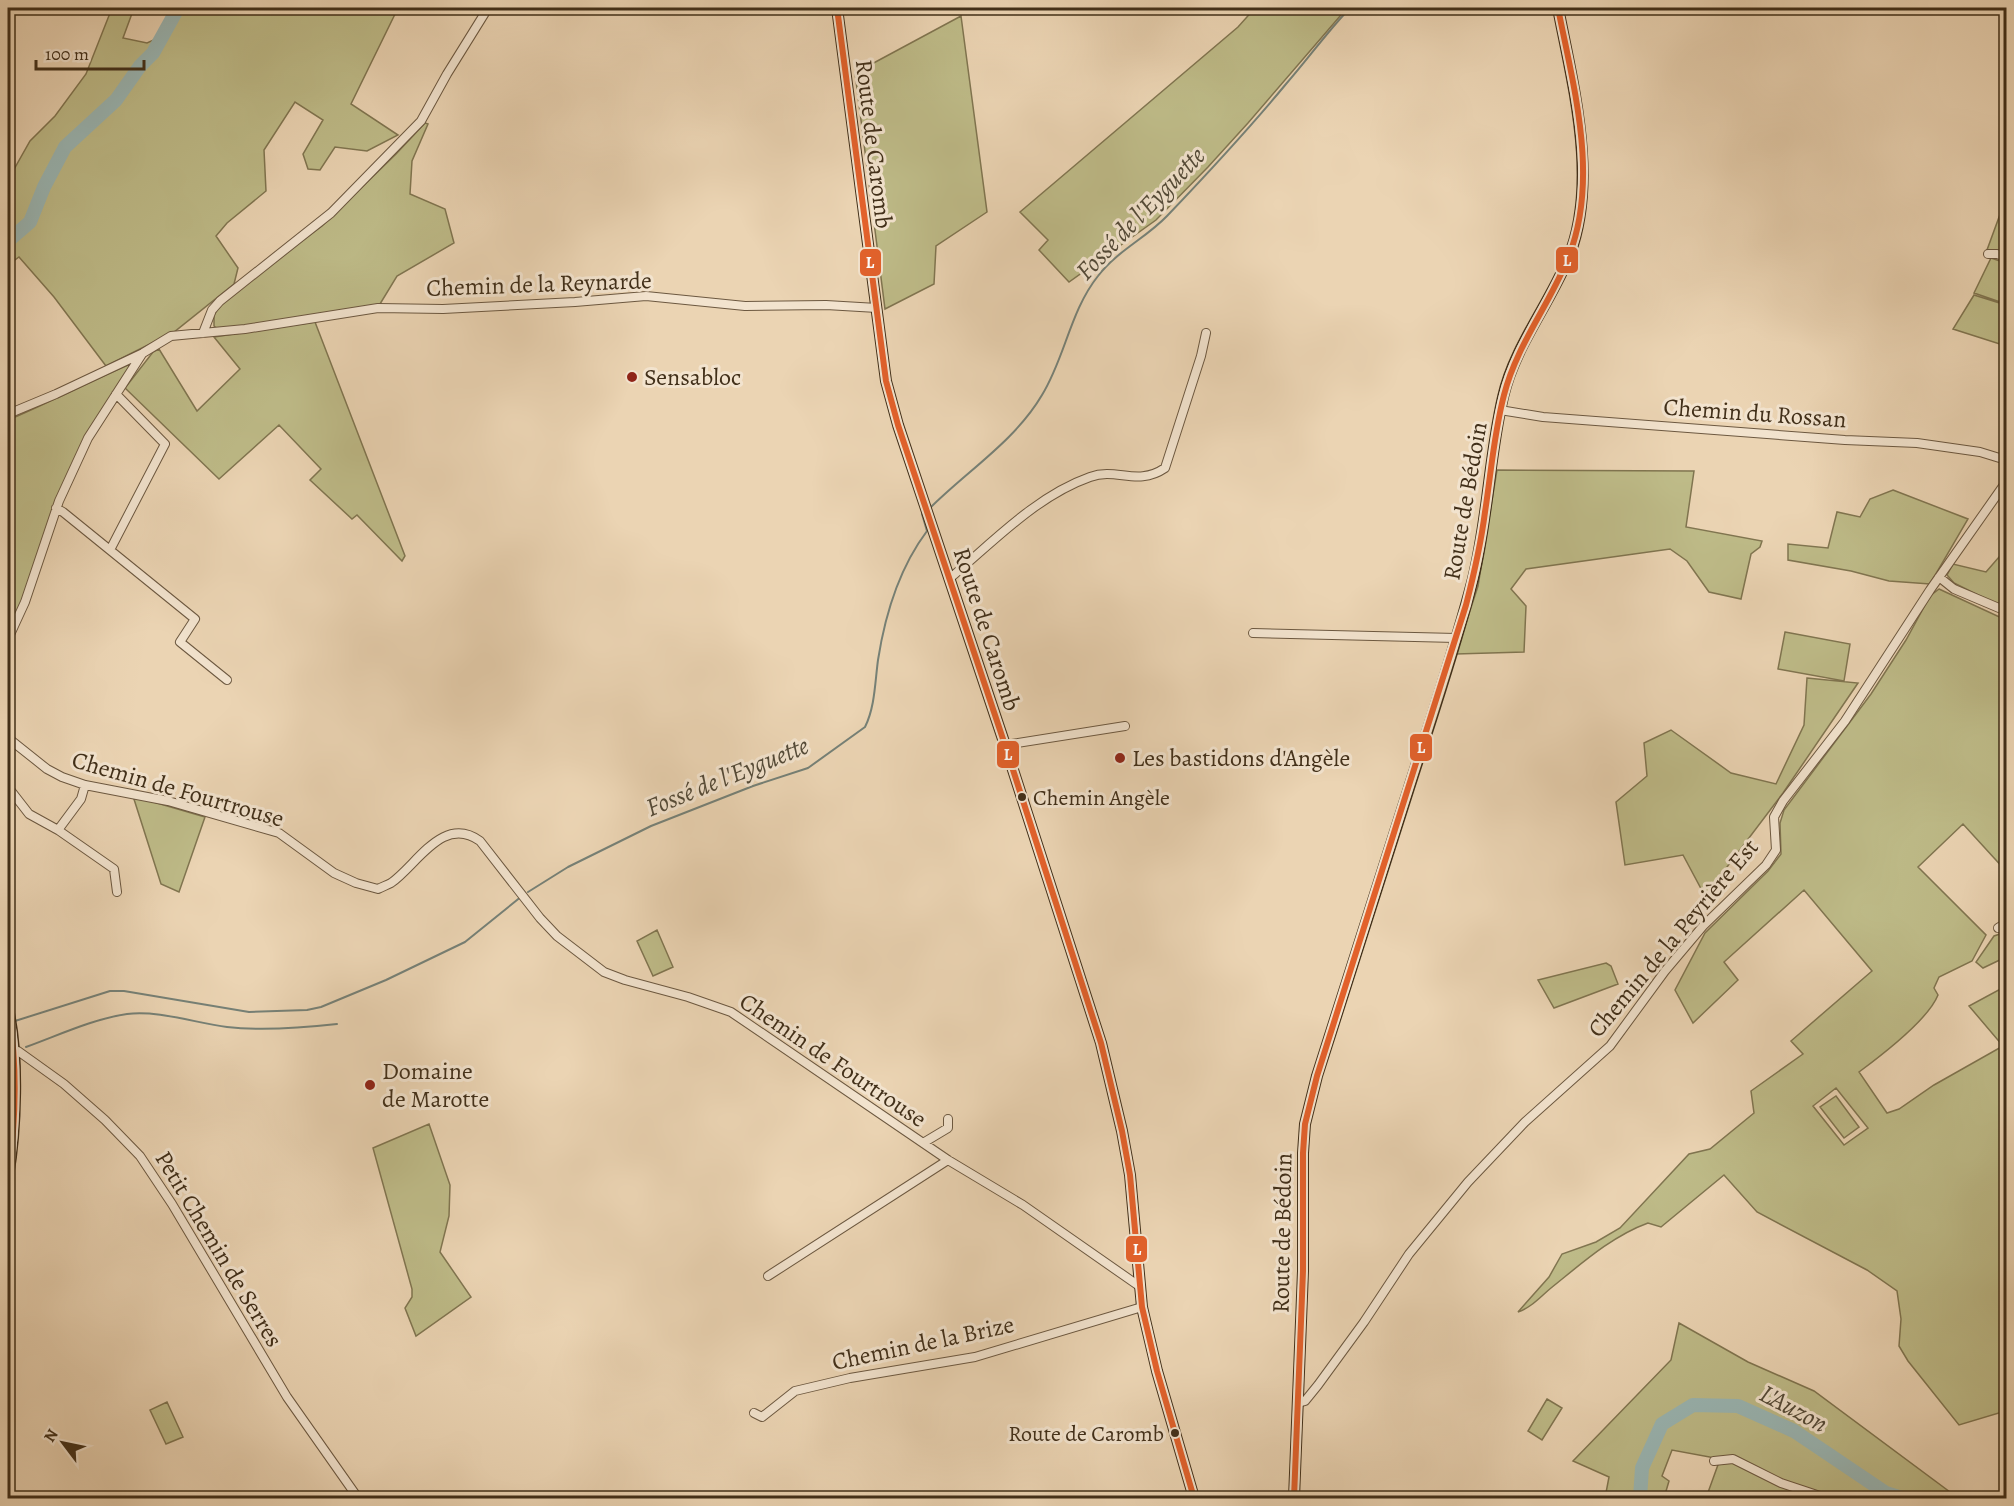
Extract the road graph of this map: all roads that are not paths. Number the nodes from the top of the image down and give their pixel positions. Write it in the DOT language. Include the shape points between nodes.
graph roads {
  1 [pos="488,8"];
  2 [pos="837,8"];
  3 [pos="1558,8"];
  4 [pos="1988,254"];
  5 [pos="2007,257"];
  6 [pos="877,308"];
  7 [pos="203,333"];
  8 [pos="1206,333"];
  9 [pos="143,353"];
  10 [pos="116,394"];
  11 [pos="1500,410"];
  12 [pos="8,414"];
  13 [pos="2007,460"];
  14 [pos="2007,482"];
  15 [pos="56,508"];
  16 [pos="110,550"];
  17 [pos="1939,577"];
  18 [pos="949,579"];
  19 [pos="2007,611"];
  20 [pos="1253,633"];
  21 [pos="8,639"];
  22 [pos="1456,639"];
  23 [pos="227,680"];
  24 [pos="1125,726"];
  25 [pos="8,738"];
  26 [pos="1005,745"];
  27 [pos="85,785"];
  28 [pos="8,787"];
  29 [pos="58,830"];
  30 [pos="117,892"];
  31 [pos="2007,923"];
  32 [pos="1998,928"];
  33 [pos="8,1009"];
  34 [pos="14,1051"];
  35 [pos="948,1119"];
  36 [pos="923,1143"];
  37 [pos="948,1160"];
  38 [pos="8,1177"];
  39 [pos="768,1276"];
  40 [pos="1139,1286"];
  41 [pos="1142,1307"];
  42 [pos="1298,1403"];
  43 [pos="754,1413"];
  44 [pos="1714,1461"];
  45 [pos="358,1498"];
  46 [pos="1194,1498"];
  47 [pos="1294,1498"];
  48 [pos="1826,1498"];
  1 -- 7 [label="street" via="421,121 330,213 220,301 207,319"];
  2 -- 6 [label="main road, Route de Caromb"];
  3 -- 11 [label="main road, Route de Bédoin" via="1582,151 1581,210 1568,258 1509,376"];
  4 -- 5 [label="street"];
  6 -- 7 [label="street, Chemin de la Reynarde" via="745,306 646,297 461,309 378,308"];
  6 -- 18 [label="main road, Route de Caromb" via="886,381"];
  7 -- 9 [label="street, Chemin de la Reynarde" via="171,336"];
  8 -- 18 [label="street" via="1165,468 1144,477 1092,476 1066,488 1019,520"];
  9 -- 10 [label="street"];
  9 -- 12 [label="street, Chemin de la Reynarde"];
  10 -- 15 [label="street" via="88,438"];
  10 -- 16 [label="street" via="165,444"];
  11 -- 13 [label="street, Chemin du Rossan" via="1543,417 1917,443"];
  11 -- 22 [label="main road, Route de Bédoin" via="1482,541"];
  14 -- 17 [label="street"];
  15 -- 16 [label="street"];
  15 -- 21 [label="street" via="26,602"];
  16 -- 23 [label="street" via="195,619 180,642"];
  17 -- 19 [label="street" via="1954,589"];
  17 -- 42 [label="street, Chemin de la Peyrière Est" via="1845,721 1783,801 1774,817 1776,850 1766,865 1703,926 1610,1046 1525,1122 1468,1182 1409,1254 1318,1385 1305,1401"];
  18 -- 26 [label="main road, Route de Caromb"];
  20 -- 22 [label="street"];
  22 -- 42 [label="main road, Route de Bédoin" via="1305,1124"];
  24 -- 26 [label="street"];
  25 -- 27 [label="street, Chemin de Fourtrouse" via="53,773"];
  26 -- 40 [label="main road, Route de Caromb" via="1109,1072 1130,1175"];
  27 -- 29 [label="street" via="81,800"];
  27 -- 36 [label="street, Chemin de Fourtrouse" via="168,801 279,833 334,873 378,889 392,882 438,839 465,833 473,836 557,936 604,972 731,1012"];
  28 -- 29 [label="street" via="29,814"];
  29 -- 30 [label="street" via="114,869"];
  31 -- 32 [label="street"];
  33 -- 34 [label="main road"];
  34 -- 38 [label="main road"];
  34 -- 45 [label="street, Petit Chemin de Serres" via="64,1084 140,1156 287,1397"];
  35 -- 36 [label="street" via="948,1128"];
  36 -- 37 [label="street, Chemin de Fourtrouse"];
  37 -- 39 [label="street"];
  37 -- 40 [label="street, Chemin de Fourtrouse" via="1023,1205"];
  40 -- 41 [label="main road, Route de Caromb"];
  41 -- 43 [label="street, Chemin de la Brize" via="975,1357 795,1391 762,1417"];
  41 -- 46 [label="main road, Route de Caromb"];
  42 -- 47 [label="main road, Route de Bédoin"];
  44 -- 48 [label="street" via="1733,1459 1781,1483"];
}
